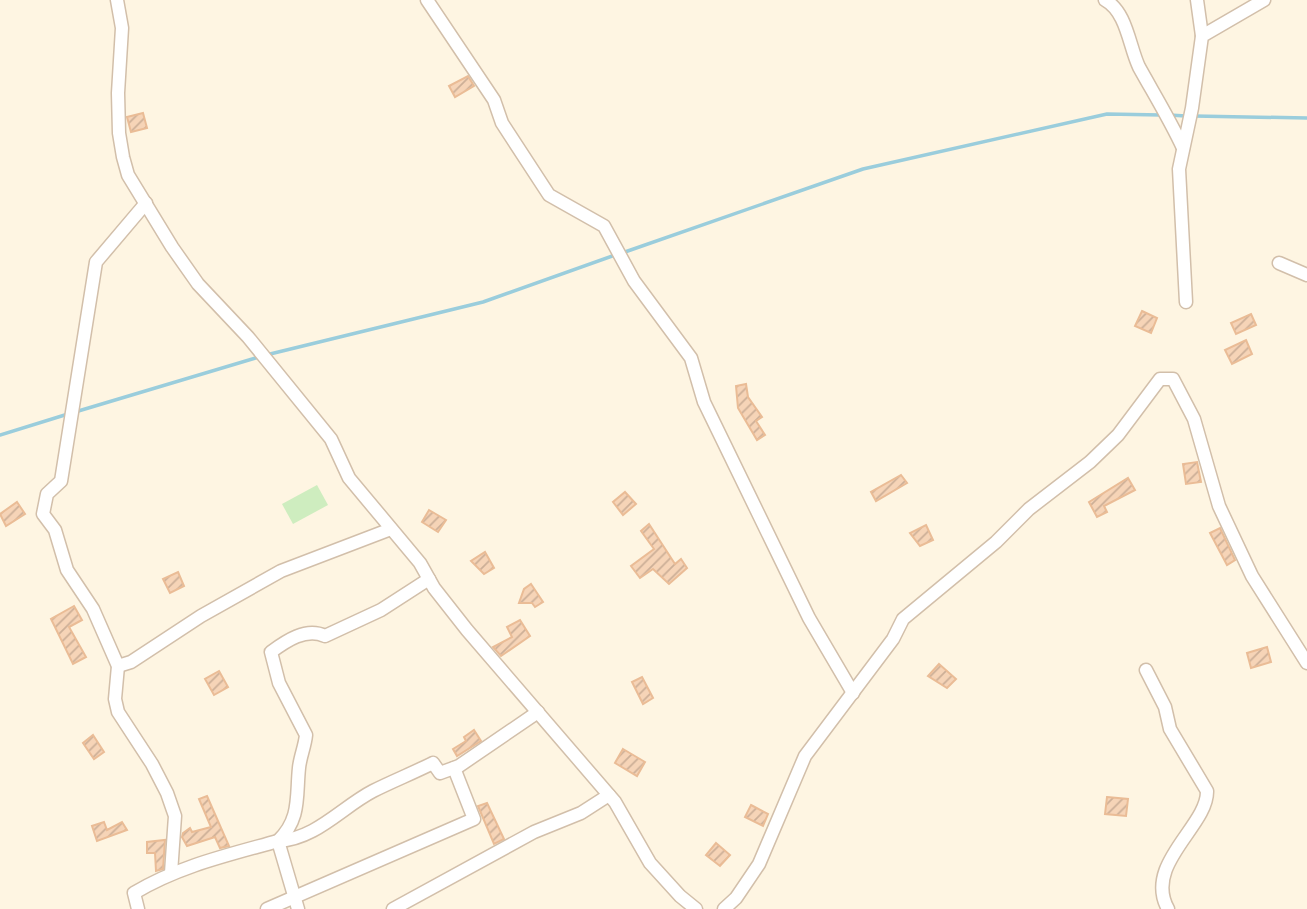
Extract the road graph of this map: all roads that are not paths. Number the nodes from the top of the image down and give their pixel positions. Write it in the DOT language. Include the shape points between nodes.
graph roads {
  1 [pos="117,0"];
  2 [pos="427,0"];
  3 [pos="1105,0"];
  4 [pos="1197,0"];
  5 [pos="1264,0"];
  6 [pos="1202,36"];
  7 [pos="1183,149"];
  8 [pos="146,203"];
  9 [pos="1279,263"];
  10 [pos="1307,275"];
  11 [pos="1186,302"];
  12 [pos="391,529"];
  13 [pos="429,579"];
  14 [pos="1307,663"];
  15 [pos="118,666"];
  16 [pos="1146,670"];
  17 [pos="853,693"];
  18 [pos="538,712"];
  19 [pos="454,768"];
  20 [pos="609,795"];
  21 [pos="278,841"];
  22 [pos="171,873"];
  23 [pos="297,904"];
  24 [pos="138,909"];
  25 [pos="267,909"];
  26 [pos="393,909"];
  27 [pos="696,909"];
  28 [pos="724,909"];
  29 [pos="1168,909"];
  1 -- 8 [label="street" via="122,28 119,133 128,175"];
  2 -- 17 [label="street" via="494,100 502,123 549,195 604,226 634,281 691,358 704,402 809,618"];
  3 -- 7 [label="street" via="1122,19 1138,65"];
  4 -- 6 [label="street"];
  5 -- 6 [label="street"];
  6 -- 7 [label="street"];
  7 -- 11 [label="street" via="1179,169"];
  8 -- 12 [label="street" via="198,284 331,439 349,478"];
  8 -- 15 [label="street" via="96,262 61,481 47,494 43,514 55,530 67,570 93,609"];
  9 -- 10 [label="street"];
  12 -- 13 [label="street"];
  12 -- 15 [label="street" via="281,571"];
  13 -- 18 [label="street"];
  13 -- 21 [label="street" via="354,623 325,636 304,634 271,652 279,683 306,735 295,819"];
  14 -- 17 [label="street" via="1252,576 1219,506 1194,419 1173,379 1167,377 1155,382 1118,435 1090,462 903,619"];
  15 -- 22 [label="street" via="114,699 118,712 152,764 175,816"];
  16 -- 29 [label="street" via="1165,707 1170,729 1207,791 1203,807 1173,850 1161,892"];
  17 -- 28 [label="street" via="805,756 759,864"];
  18 -- 19 [label="street"];
  18 -- 20 [label="street"];
  19 -- 21 [label="street" via="440,773 433,763 371,792 294,840"];
  19 -- 23 [label="street" via="474,819"];
  20 -- 26 [label="street"];
  20 -- 27 [label="street" via="650,863"];
  21 -- 22 [label="street"];
  21 -- 23 [label="street"];
  22 -- 24 [label="street" via="134,893"];
  23 -- 25 [label="street"];
}
